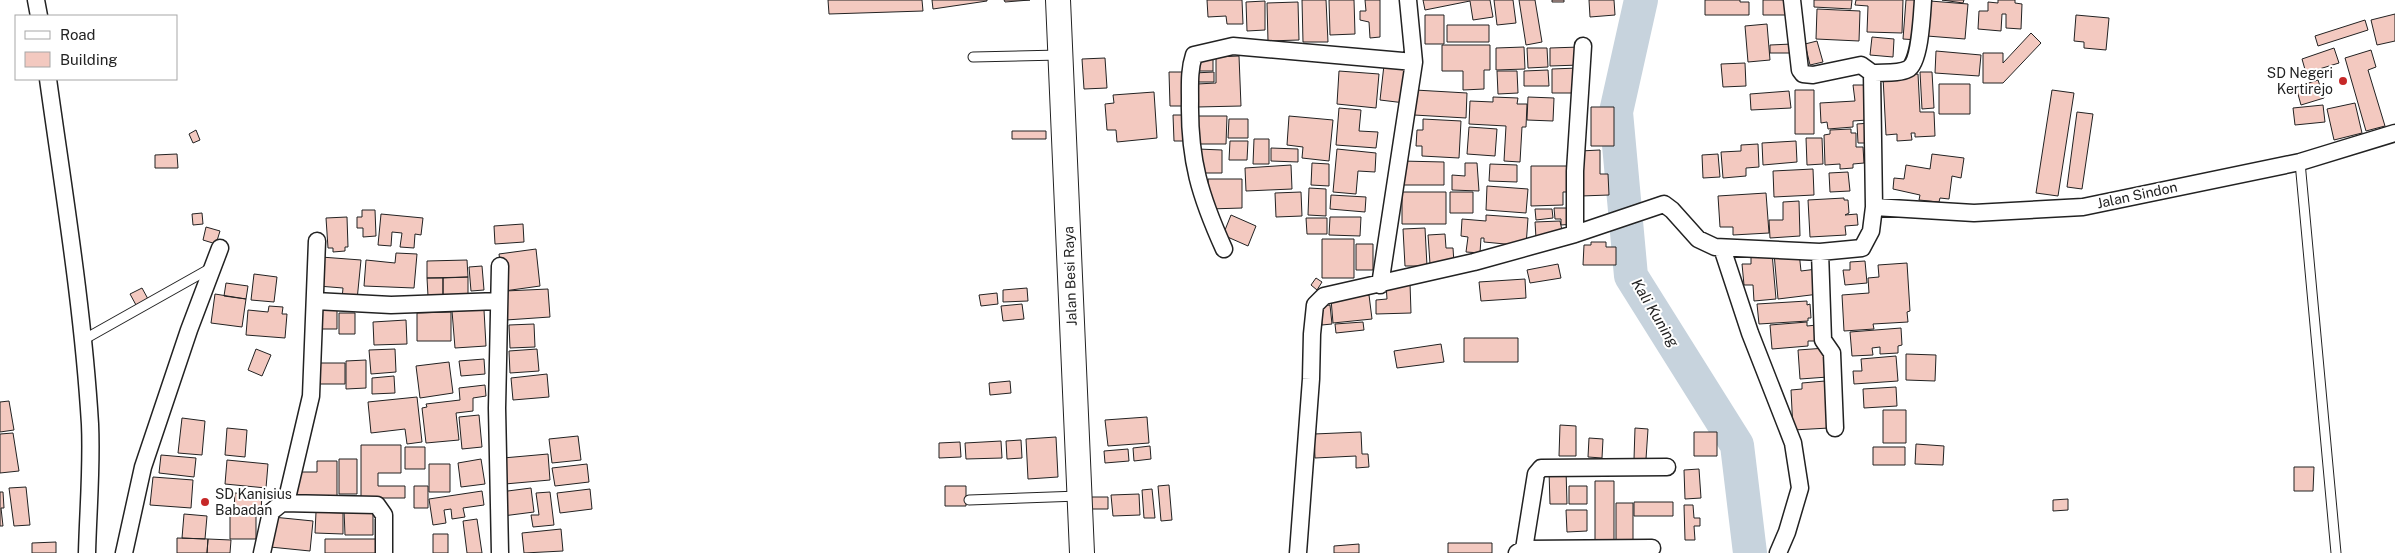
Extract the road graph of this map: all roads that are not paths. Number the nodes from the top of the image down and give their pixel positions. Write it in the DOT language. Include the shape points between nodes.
graph roads {
  1 [pos="36,0"];
  2 [pos="1058,0"];
  3 [pos="1408,0"];
  4 [pos="1792,0"];
  5 [pos="1923,0"];
  6 [pos="39,15"];
  7 [pos="1583,46"];
  8 [pos="1061,56"];
  9 [pos="973,57"];
  10 [pos="1414,62"];
  11 [pos="1872,73"];
  12 [pos="48,80"];
  13 [pos="2395,133"];
  14 [pos="2300,162"];
  15 [pos="1874,207"];
  16 [pos="1575,234"];
  17 [pos="317,241"];
  18 [pos="220,248"];
  19 [pos="1722,248"];
  20 [pos="1224,249"];
  21 [pos="1820,252"];
  22 [pos="500,266"];
  23 [pos="214,267"];
  24 [pos="1380,285"];
  25 [pos="499,301"];
  26 [pos="315,302"];
  27 [pos="83,340"];
  28 [pos="1835,428"];
  29 [pos="1667,467"];
  30 [pos="1079,496"];
  31 [pos="969,500"];
  32 [pos="282,504"];
  33 [pos="1652,548"];
  34 [pos="1520,551"];
  35 [pos="87,553"];
  36 [pos="124,553"];
  37 [pos="262,553"];
  38 [pos="384,553"];
  39 [pos="500,553"];
  40 [pos="1082,553"];
  41 [pos="1298,553"];
  42 [pos="1778,553"];
  43 [pos="2336,553"];
  1 -- 6 [label="street"];
  2 -- 8 [label="main road, Jalan Besi Raya"];
  3 -- 10 [label="street"];
  4 -- 11 [label="street" via="1803,74 1813,75 1861,65"];
  5 -- 11 [label="street" via="1912,66 1906,70"];
  7 -- 16 [label="street" via="1575,171"];
  8 -- 9 [label="lane"];
  8 -- 30 [label="main road, Jalan Besi Raya"];
  10 -- 20 [label="street" via="1233,46 1194,55 1190,68 1194,169"];
  10 -- 24 [label="street"];
  11 -- 15 [label="street"];
  12 -- 27 [label="street"];
  13 -- 14 [label="street, Jalan Sindon"];
  14 -- 15 [label="street, Jalan Sindon" via="2083,207 1974,212"];
  14 -- 43 [label="lane"];
  15 -- 21 [label="street" via="1871,230 1862,248"];
  16 -- 19 [label="street" via="1664,204 1698,239"];
  16 -- 24 [label="street"];
  17 -- 26 [label="street"];
  18 -- 23 [label="street"];
  19 -- 21 [label="street"];
  19 -- 42 [label="street" via="1750,333 1793,443 1800,488"];
  21 -- 28 [label="street" via="1823,340 1832,353"];
  22 -- 25 [label="street"];
  23 -- 27 [label="lane"];
  23 -- 36 [label="street" via="143,467"];
  24 -- 41 [label="street" via="1324,296 1315,305"];
  25 -- 26 [label="street" via="391,305"];
  25 -- 39 [label="street"];
  26 -- 32 [label="street" via="310,396 288,494"];
  27 -- 35 [label="street" via="90,426"];
  29 -- 34 [label="street" via="1540,468"];
  30 -- 31 [label="lane"];
  30 -- 40 [label="main road, Jalan Besi Raya"];
  32 -- 37 [label="street" via="271,512"];
  32 -- 38 [label="street" via="377,505 384,515"];
  33 -- 34 [label="street"];
}
